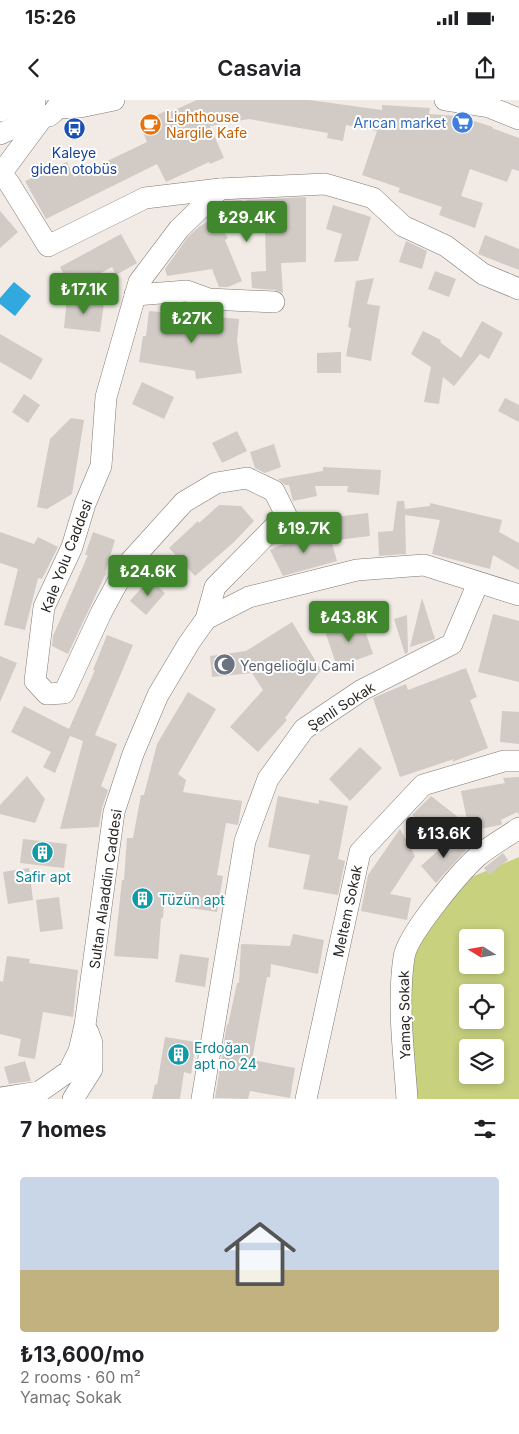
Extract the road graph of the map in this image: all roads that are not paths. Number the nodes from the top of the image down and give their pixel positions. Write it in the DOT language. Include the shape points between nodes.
graph roads {
  1 [pos="114,100"];
  2 [pos="445,100"];
  3 [pos="43,106"];
  4 [pos="0,111"];
  5 [pos="519,119"];
  6 [pos="0,134"];
  7 [pos="1,175"];
  8 [pos="220,189"];
  9 [pos="519,289"];
  10 [pos="135,295"];
  11 [pos="274,302"];
  12 [pos="478,583"];
  13 [pos="519,595"];
  14 [pos="206,619"];
  15 [pos="519,761"];
  16 [pos="519,828"];
  17 [pos="85,1024"];
  18 [pos="0,1098"];
  19 [pos="72,1099"];
  20 [pos="202,1099"];
  21 [pos="306,1099"];
  22 [pos="407,1099"];
  1 -- 3 [label="street" via="80,107"];
  2 -- 5 [label="street" via="489,108"];
  3 -- 4 [label="street"];
  3 -- 6 [label="street" via="18,126"];
  3 -- 7 [label="street"];
  7 -- 8 [label="street" via="48,246 145,198"];
  8 -- 9 [label="street" via="325,184 373,198 403,226 446,246 483,274"];
  8 -- 10 [label="street, Kale Yolu Caddesi" via="179,229 139,282"];
  10 -- 11 [label="street" via="187,291 209,299"];
  10 -- 14 [label="street, Kale Yolu Caddesi" via="106,397 101,466 72,547 44,607 34,681 47,694 64,693 100,613 127,565 184,502 216,483 247,478 274,491 286,515 215,587"];
  12 -- 13 [label="street"];
  12 -- 14 [label="street" via="424,565 356,570 249,597"];
  12 -- 20 [label="street, Şenli Sokak" via="452,644 362,690 304,729 268,779 245,841"];
  14 -- 17 [label="street, Sultan Alaaddin Caddesi" via="158,695 133,754 114,812"];
  15 -- 21 [label="street, Meltem Sokak" via="504,761 423,785 360,852"];
  16 -- 22 [label="street, Yamaç Sokak" via="478,856 420,923 404,955 402,1008"];
  17 -- 18 [label="street, Sultan Alaaddin Caddesi" via="79,1051 69,1071 40,1092"];
  17 -- 19 [label="street" via="92,1043 92,1069"];
}
